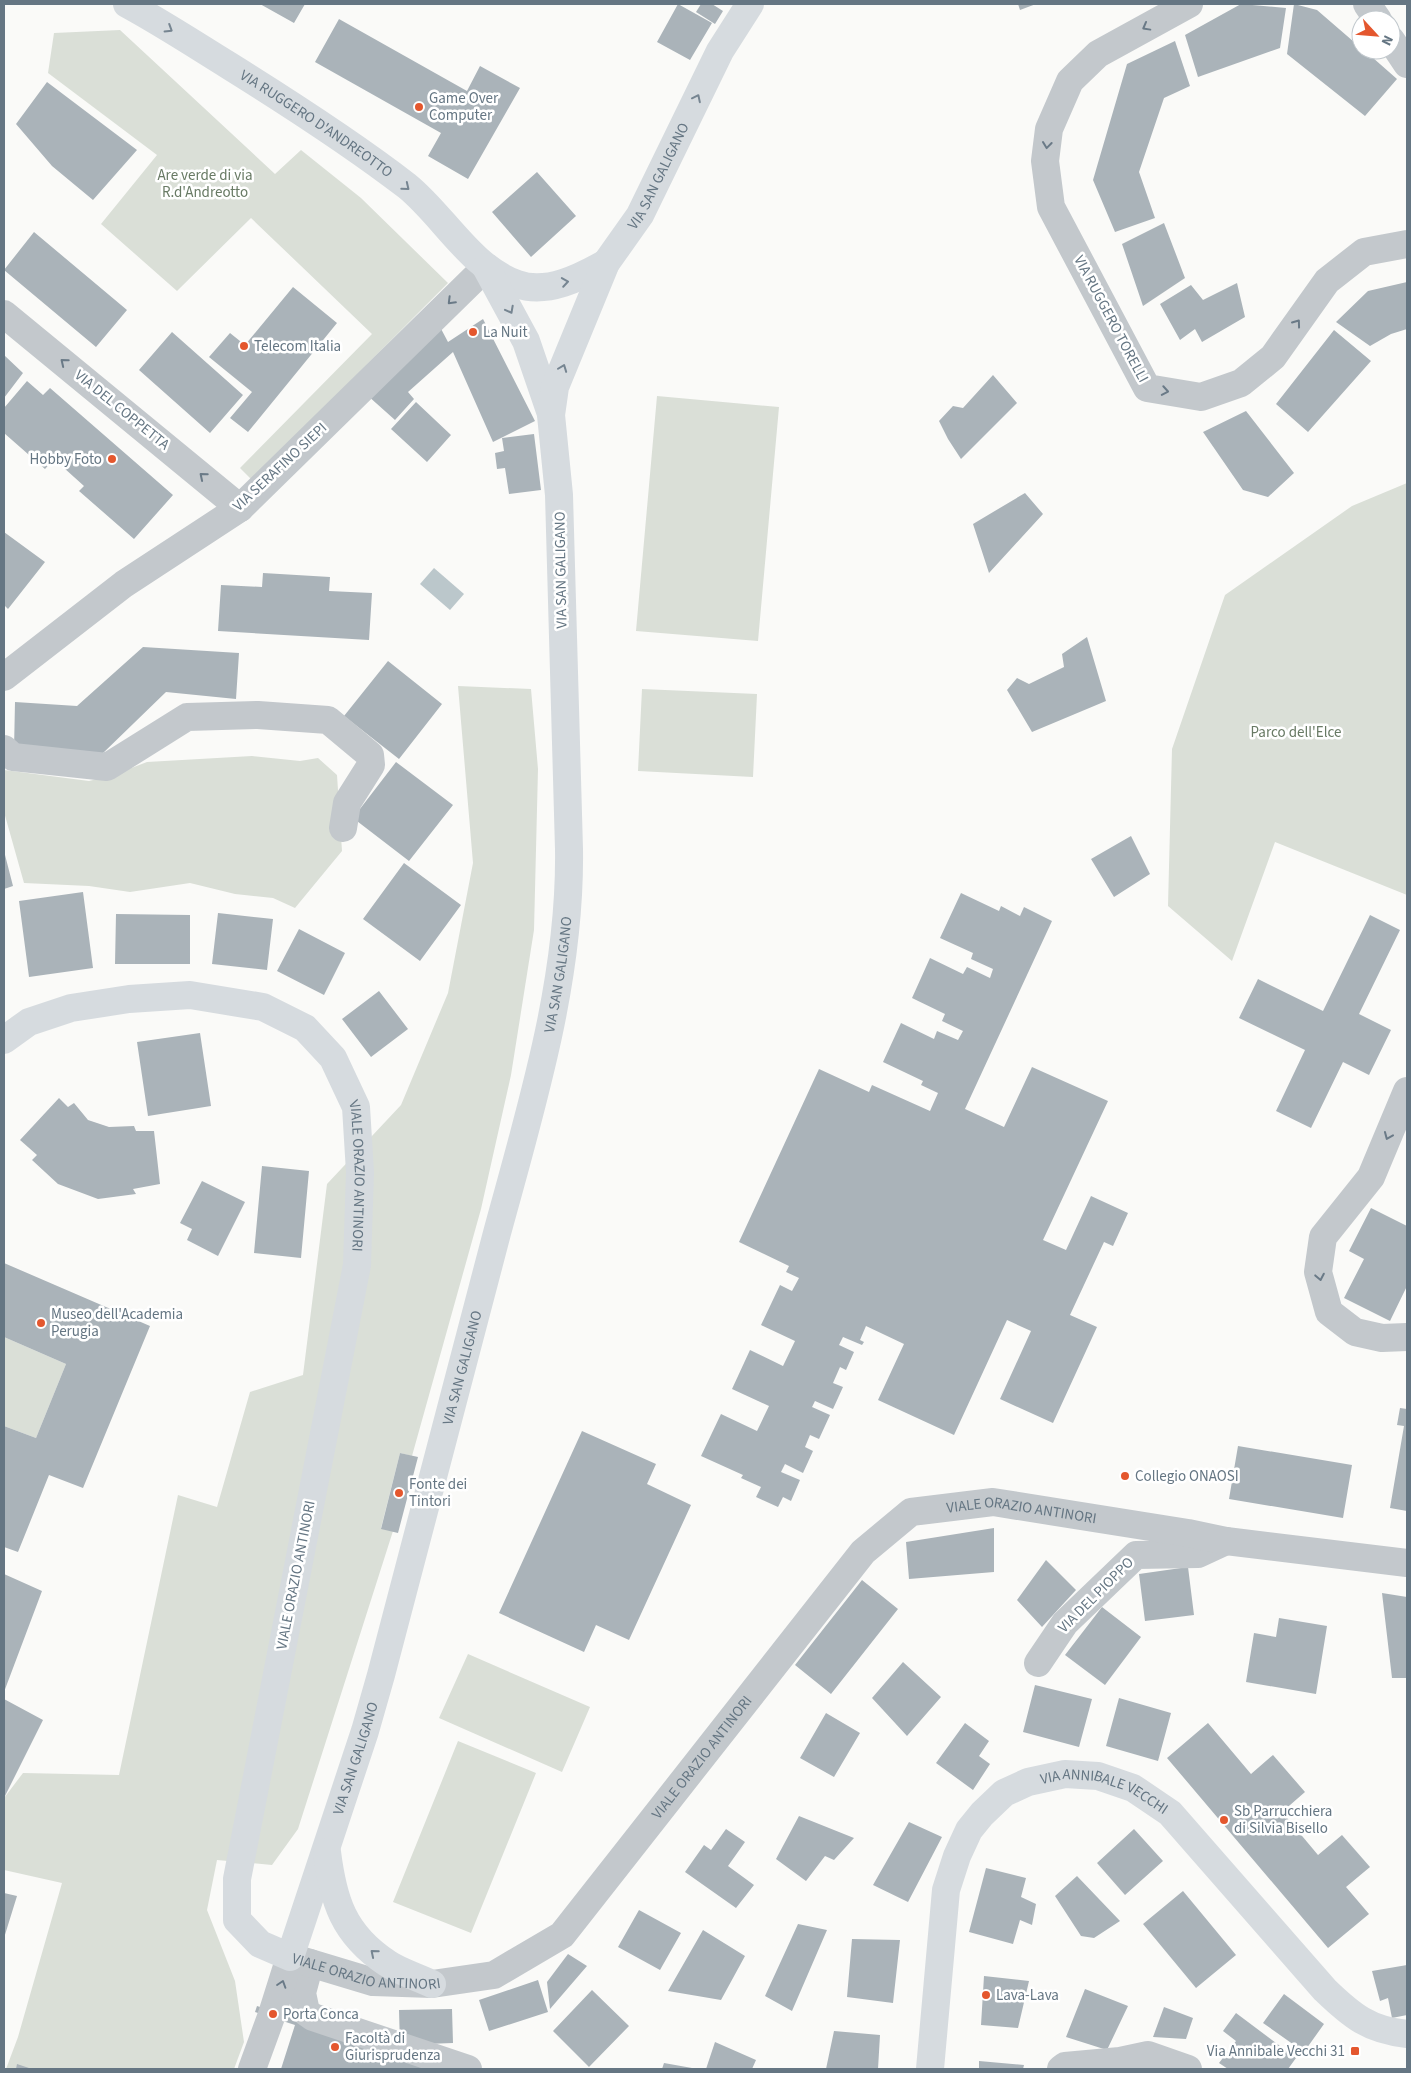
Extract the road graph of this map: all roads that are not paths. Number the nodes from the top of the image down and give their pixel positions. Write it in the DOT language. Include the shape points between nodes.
graph roads {
  1 [pos="127,4"];
  2 [pos="750,4"];
  3 [pos="1189,4"];
  4 [pos="1407,244"];
  5 [pos="606,263"];
  6 [pos="486,267"];
  7 [pos="4,314"];
  8 [pos="551,415"];
  9 [pos="240,508"];
  10 [pos="4,677"];
  11 [pos="4,749"];
  12 [pos="343,828"];
  13 [pos="4,1040"];
  14 [pos="1407,1091"];
  15 [pos="1407,1337"];
  16 [pos="1226,1541"];
  17 [pos="1407,1563"];
  18 [pos="1038,1663"];
  19 [pos="326,1845"];
  20 [pos="300,1960"];
  21 [pos="432,1984"];
  22 [pos="1407,2034"];
  23 [pos="1171,2066"];
  24 [pos="252,2069"];
  25 [pos="468,2069"];
  26 [pos="930,2069"];
  27 [pos="1061,2069"];
  1 -- 6 [label="street, VIA RUGGERO D'ANDREOTTO, one-way" via="347,142 409,188"];
  5 -- 2 [label="street, VIA SAN GALIGANO, one-way" via="640,215 720,51"];
  3 -- 4 [label="street, VIA RUGGERO TORELLI, one-way" via="1098,54 1070,82 1049,129 1046,153 1051,206 1147,388 1201,398 1241,383 1273,356 1327,281 1364,252"];
  6 -- 5 [label="street, VIA RUGGERO D'ANDREOTTO, one-way" via="517,284 534,288 575,281"];
  8 -- 5 [label="street, VIA SAN GALIGANO, one-way" via="555,387"];
  6 -- 8 [label="street, VIA RUGGERO D'ANDREOTTO, one-way" via="526,341"];
  6 -- 9 [label="street, VIA SERAFINO SIEPI, one-way"];
  9 -- 7 [label="street, VIA DEL COPPETTA, one-way"];
  8 -- 19 [label="street, VIA SAN GALIGANO" via="559,495 570,896 562,962 551,1022 515,1166 381,1675"];
  9 -- 10 [label="street, VIA SERAFINO SIEPI" via="124,584"];
  11 -- 12 [label="street" via="12,757 107,767 187,717 258,715 328,720 370,755 371,765 347,803"];
  13 -- 20 [label="street, VIALE ORAZIO ANTINORI" via="29,1022 71,1008 129,999 190,995 262,1007 305,1028 333,1058 356,1107 360,1172 357,1265 237,1880 237,1920 260,1944"];
  14 -- 15 [label="street, one-way" via="1371,1177 1323,1237 1318,1272 1330,1312 1355,1332 1382,1338"];
  16 -- 17 [label="street, VIALE ORAZIO ANTINORI"];
  16 -- 18 [label="street, VIA DEL PIOPPO" via="1198,1554 1136,1555 1066,1623"];
  16 -- 21 [label="street, VIALE ORAZIO ANTINORI" via="993,1502 911,1512 863,1552 562,1935 494,1974"];
  19 -- 20 [label="street, VIA SAN GALIGANO"];
  21 -- 19 [label="street, one-way" via="387,1963 368,1948 344,1921 331,1887"];
  20 -- 21 [label="street, VIALE ORAZIO ANTINORI" via="373,1982"];
  24 -- 20 [label="street, one-way" via="272,2014"];
  20 -- 25 [label="street" via="306,2012 313,2017"];
  22 -- 26 [label="street, VIA ANNIBALE VECCHI" via="1388,2032 1352,2016 1325,1990 1170,1813 1133,1788 1098,1776 1065,1774 1002,1785 969,1830 956,1856 946,1890"];
  23 -- 27 [label="street" via="1148,2055"];
}
